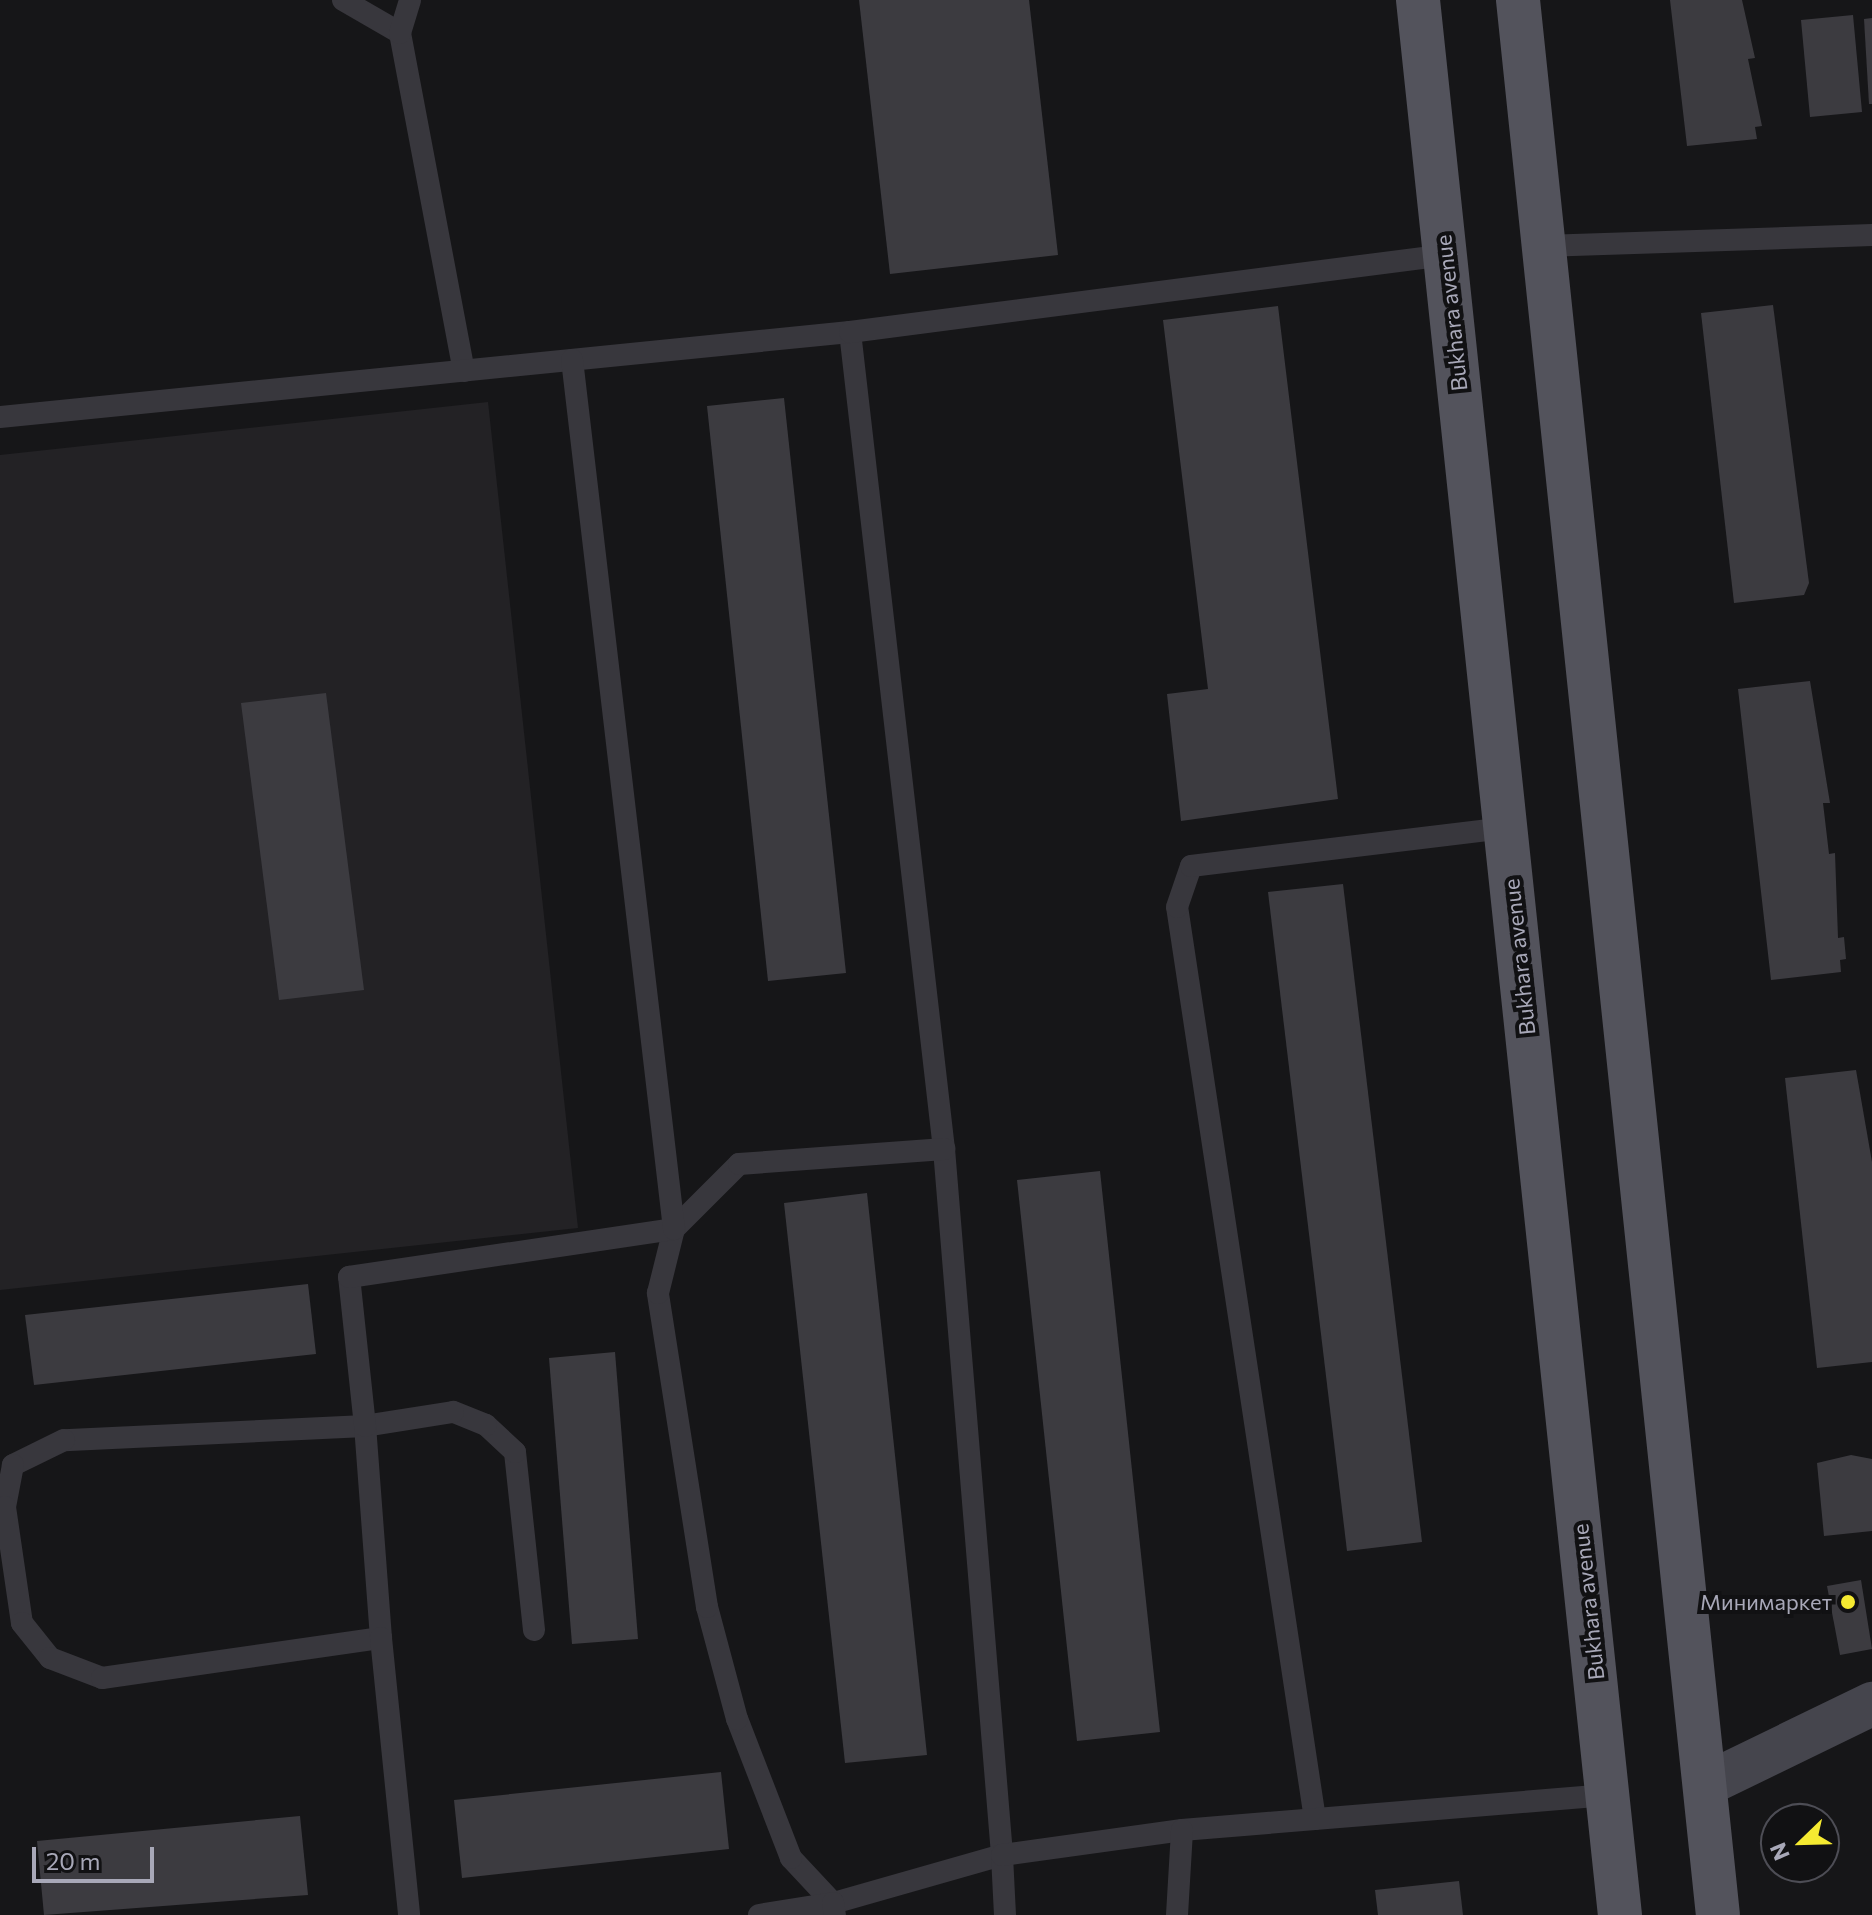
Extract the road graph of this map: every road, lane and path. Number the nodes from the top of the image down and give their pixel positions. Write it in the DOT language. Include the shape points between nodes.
graph roads {
  1 [pos="343,0"];
  2 [pos="410,0"];
  3 [pos="1418,0"];
  4 [pos="1518,0"];
  5 [pos="400,33"];
  6 [pos="1872,235"];
  7 [pos="1543,246"];
  8 [pos="1445,255"];
  9 [pos="850,332"];
  10 [pos="572,360"];
  11 [pos="464,371"];
  12 [pos="0,417"];
  13 [pos="1506,828"];
  14 [pos="944,1149"];
  15 [pos="674,1229"];
  16 [pos="365,1426"];
  17 [pos="534,1630"];
  18 [pos="381,1638"];
  19 [pos="1872,1704"];
  20 [pos="1705,1785"];
  21 [pos="1608,1795"];
  22 [pos="1315,1819"];
  23 [pos="1182,1830"];
  24 [pos="1002,1855"];
  25 [pos="834,1909"];
  26 [pos="409,1915"];
  27 [pos="759,1915"];
  28 [pos="1005,1915"];
  29 [pos="1177,1915"];
  30 [pos="1620,1915"];
  31 [pos="1718,1915"];
  1 -- 5 [label="lane"];
  2 -- 5 [label="lane"];
  3 -- 8 [label="main road, Bukhara avenue"];
  4 -- 7 [label="main road"];
  5 -- 11 [label="lane"];
  6 -- 7 [label="lane"];
  7 -- 20 [label="main road"];
  8 -- 9 [label="lane"];
  8 -- 13 [label="main road, Bukhara avenue"];
  9 -- 10 [label="lane"];
  9 -- 14 [label="lane"];
  10 -- 11 [label="lane"];
  10 -- 15 [label="lane"];
  11 -- 12 [label="lane"];
  13 -- 21 [label="main road, Bukhara avenue"];
  13 -- 22 [label="lane" via="1191,866 1177,907"];
  14 -- 15 [label="lane" via="739,1164"];
  14 -- 24 [label="lane"];
  15 -- 16 [label="lane" via="349,1277"];
  15 -- 25 [label="lane" via="658,1293 707,1607 737,1719 791,1858"];
  16 -- 17 [label="lane" via="453,1412 486,1425 515,1452"];
  16 -- 18 [label="lane"];
  16 -- 18 [label="lane" via="64,1440 13,1465 5,1507 22,1623 50,1658 102,1678"];
  18 -- 26 [label="lane"];
  19 -- 20 [label="street"];
  20 -- 31 [label="main road"];
  21 -- 22 [label="lane"];
  21 -- 30 [label="main road, Bukhara avenue"];
  22 -- 23 [label="lane"];
  23 -- 24 [label="lane"];
  23 -- 29 [label="lane"];
  24 -- 25 [label="lane"];
  24 -- 28 [label="lane"];
  25 -- 27 [label="lane"];
}
